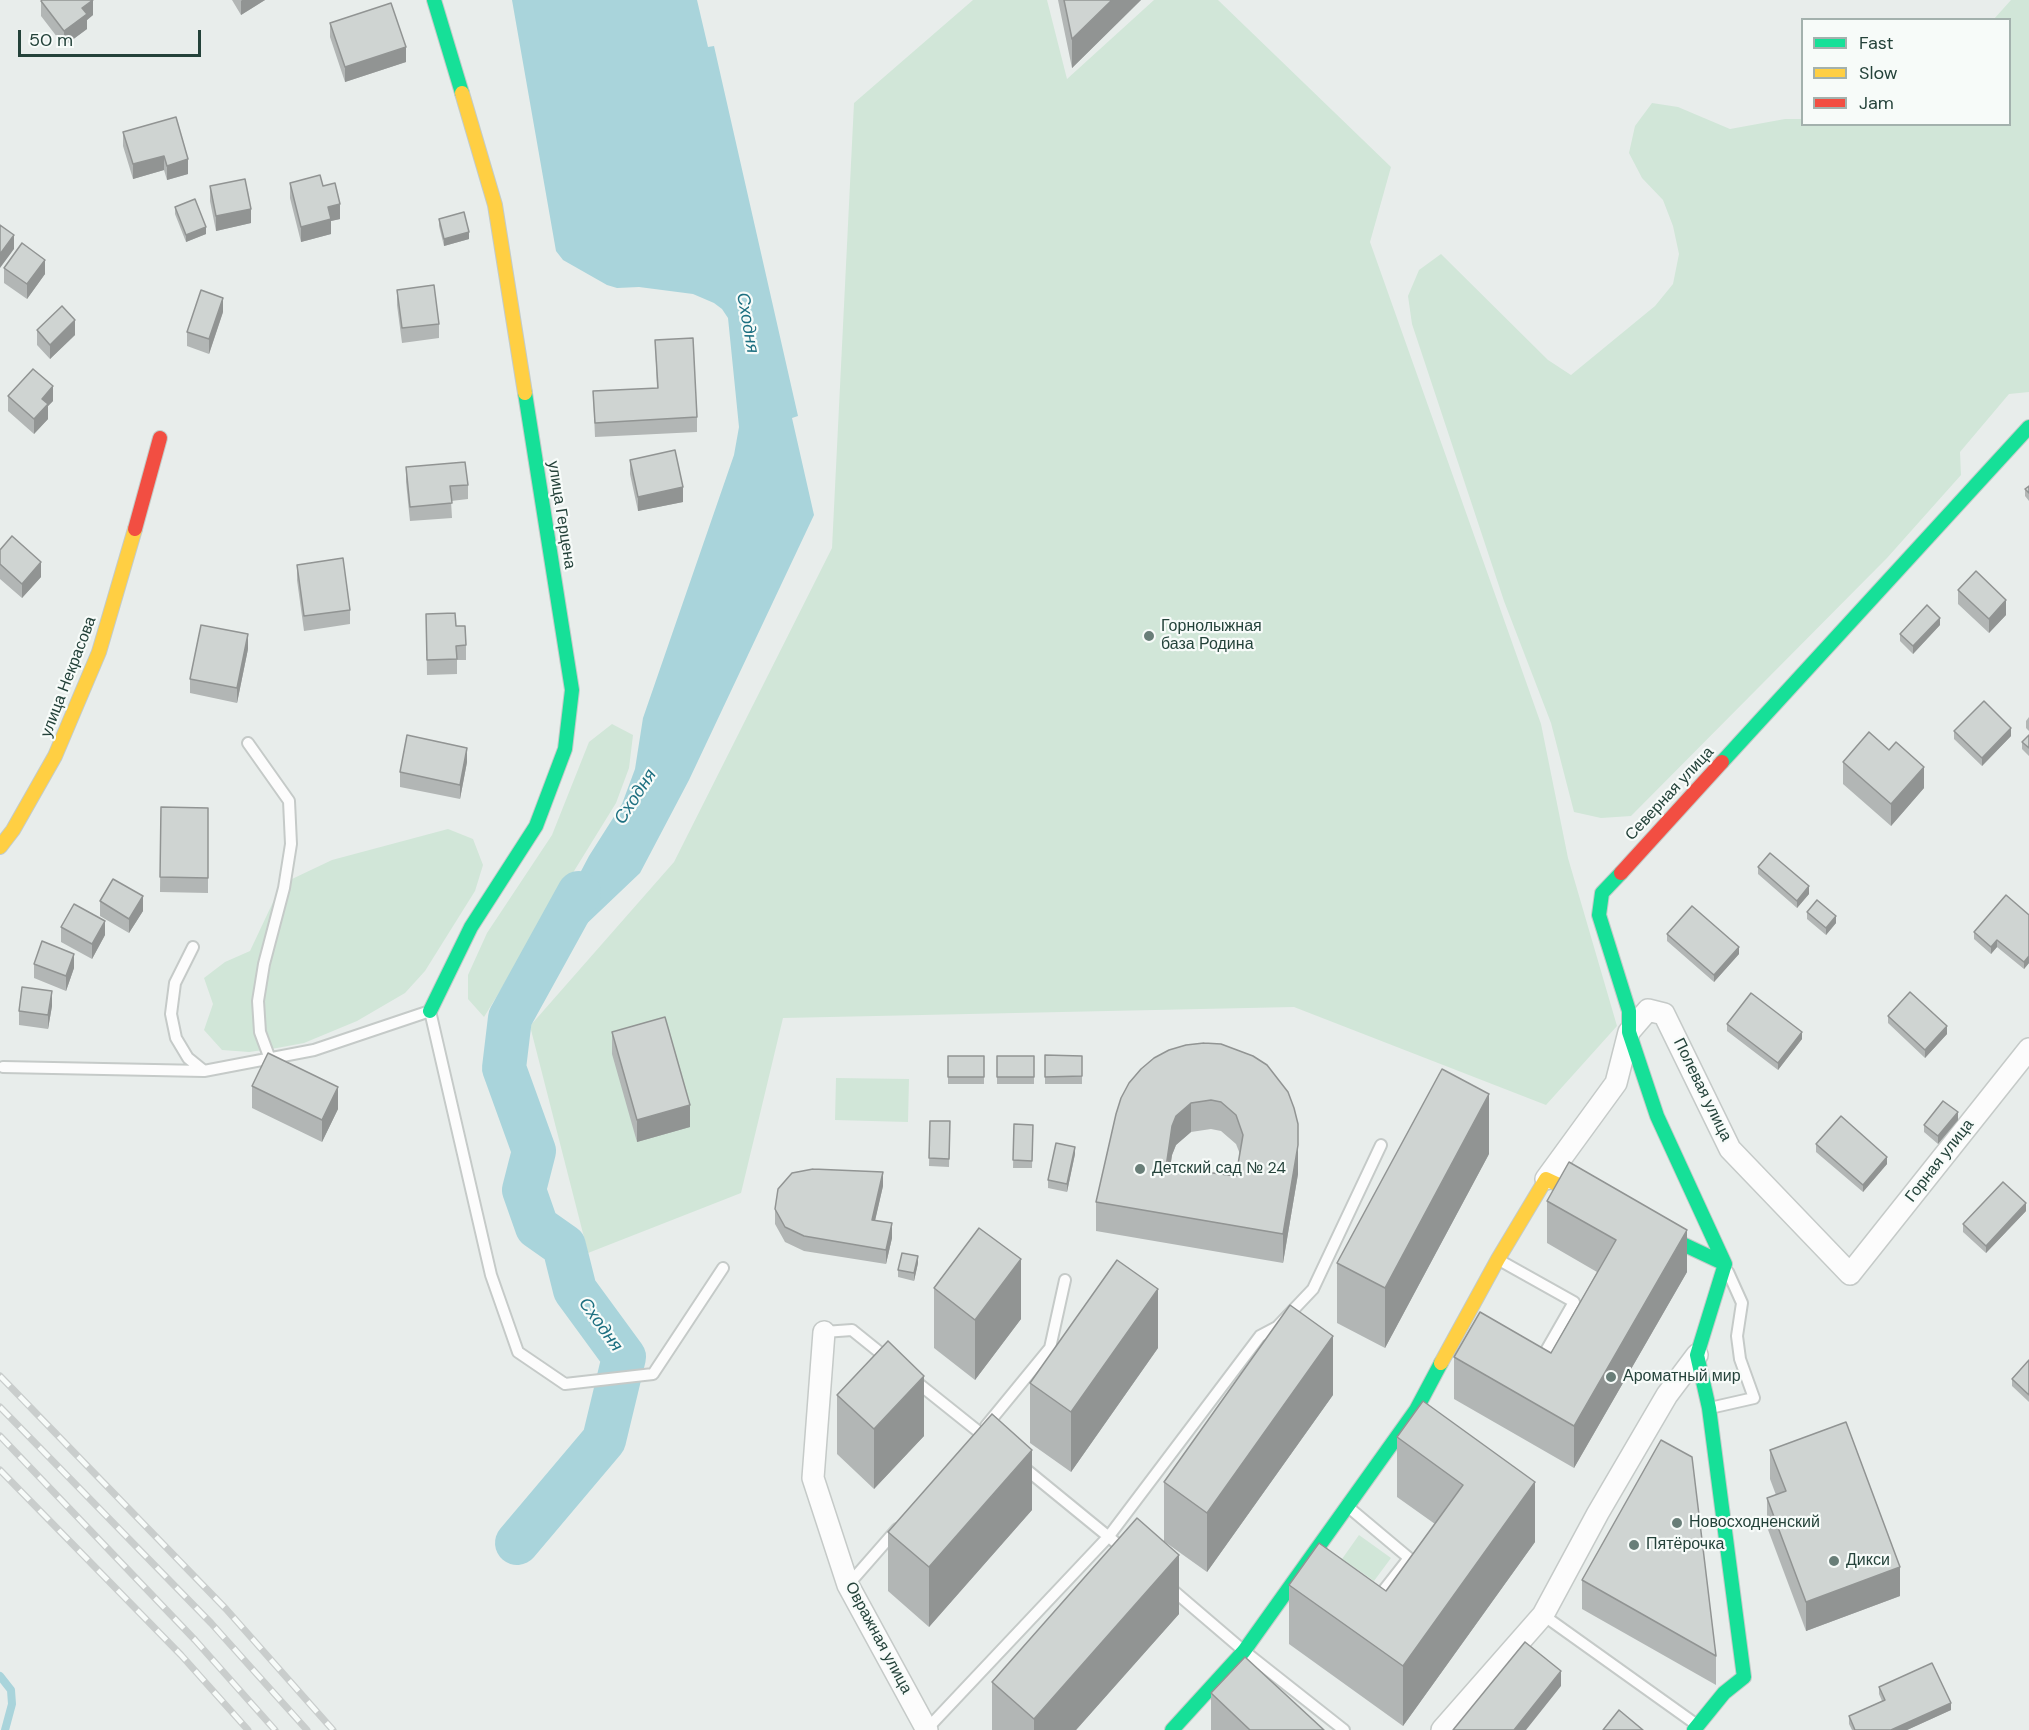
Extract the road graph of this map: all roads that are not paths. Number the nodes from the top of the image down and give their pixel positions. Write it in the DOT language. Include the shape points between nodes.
graph roads {
  1 [pos="434,0"];
  2 [pos="2029,427"];
  3 [pos="160,438"];
  4 [pos="248,743"];
  5 [pos="0,847"];
  6 [pos="193,947"];
  7 [pos="430,1011"];
  8 [pos="1629,1032"];
  9 [pos="2029,1049"];
  10 [pos="270,1059"];
  11 [pos="3,1067"];
  12 [pos="204,1071"];
  13 [pos="1382,1145"];
  14 [pos="1546,1179"];
  15 [pos="1609,1209"];
  16 [pos="1640,1224"];
  17 [pos="1498,1259"];
  18 [pos="1725,1263"];
  19 [pos="723,1268"];
  20 [pos="1850,1274"];
  21 [pos="1065,1280"];
  22 [pos="825,1332"];
  23 [pos="1696,1355"];
  24 [pos="1530,1358"];
  25 [pos="1709,1408"];
  26 [pos="981,1433"];
  27 [pos="973,1442"];
  28 [pos="999,1448"];
  29 [pos="1017,1462"];
  30 [pos="1346,1505"];
  31 [pos="903,1523"];
  32 [pos="1109,1536"];
  33 [pos="1136,1559"];
  34 [pos="1163,1582"];
  35 [pos="848,1585"];
  36 [pos="1365,1596"];
  37 [pos="1543,1615"];
  38 [pos="1244,1651"];
  39 [pos="1696,1728"];
  40 [pos="927,1730"];
  41 [pos="1172,1730"];
  42 [pos="1344,1730"];
  43 [pos="1442,1730"];
  1 -- 7 [label="street, улица Герцена" via="495,205 572,690 565,749 536,826 471,927"];
  2 -- 8 [label="street, Северная улица" via="1602,893 1599,915 1629,1011"];
  3 -- 5 [label="street, улица Некрасова" via="99,652 55,756"];
  4 -- 10 [label="lane" via="289,801 291,844 258,1001 260,1032"];
  6 -- 12 [label="lane" via="174,983 171,1014 176,1038 188,1058"];
  7 -- 10 [label="lane" via="314,1050"];
  7 -- 19 [label="lane" via="491,1275 518,1352 565,1384 653,1374"];
  8 -- 14 [label="street" via="1616,1083"];
  8 -- 18 [label="street, Северная улица" via="1657,1116"];
  8 -- 20 [label="street, Полевая улица" via="1648,1010 1664,1014 1730,1149"];
  9 -- 20 [label="street, Горная улица"];
  10 -- 12 [label="lane"];
  11 -- 12 [label="lane"];
  13 -- 32 [label="lane" via="1313,1289 1277,1327 1260,1336"];
  14 -- 15 [label="street"];
  14 -- 17 [label="street"];
  16 -- 18 [label="street"];
  17 -- 24 [label="lane" via="1574,1302 1539,1363"];
  17 -- 30 [label="street" via="1470,1324 1416,1410"];
  18 -- 23 [label="street"];
  18 -- 25 [label="lane" via="1742,1303 1737,1336 1740,1359 1754,1398"];
  21 -- 26 [label="lane" via="1050,1348"];
  22 -- 26 [label="lane" via="852,1330"];
  22 -- 35 [label="street, Овражная улица" via="813,1478"];
  23 -- 25 [label="street"];
  23 -- 37 [label="street" via="1667,1395"];
  25 -- 39 [label="street" via="1744,1677 1724,1693"];
  26 -- 27 [label="lane"];
  26 -- 28 [label="lane"];
  29 -- 32 [label="lane"];
  30 -- 36 [label="lane" via="1409,1558 1374,1602"];
  30 -- 38 [label="street" via="1314,1561"];
  31 -- 35 [label="lane"];
  32 -- 33 [label="lane"];
  32 -- 40 [label="lane"];
  34 -- 38 [label="lane"];
  35 -- 40 [label="street, Овражная улица"];
  37 -- 39 [label="lane"];
  37 -- 43 [label="street"];
  38 -- 41 [label="street"];
  38 -- 42 [label="lane"];
}
